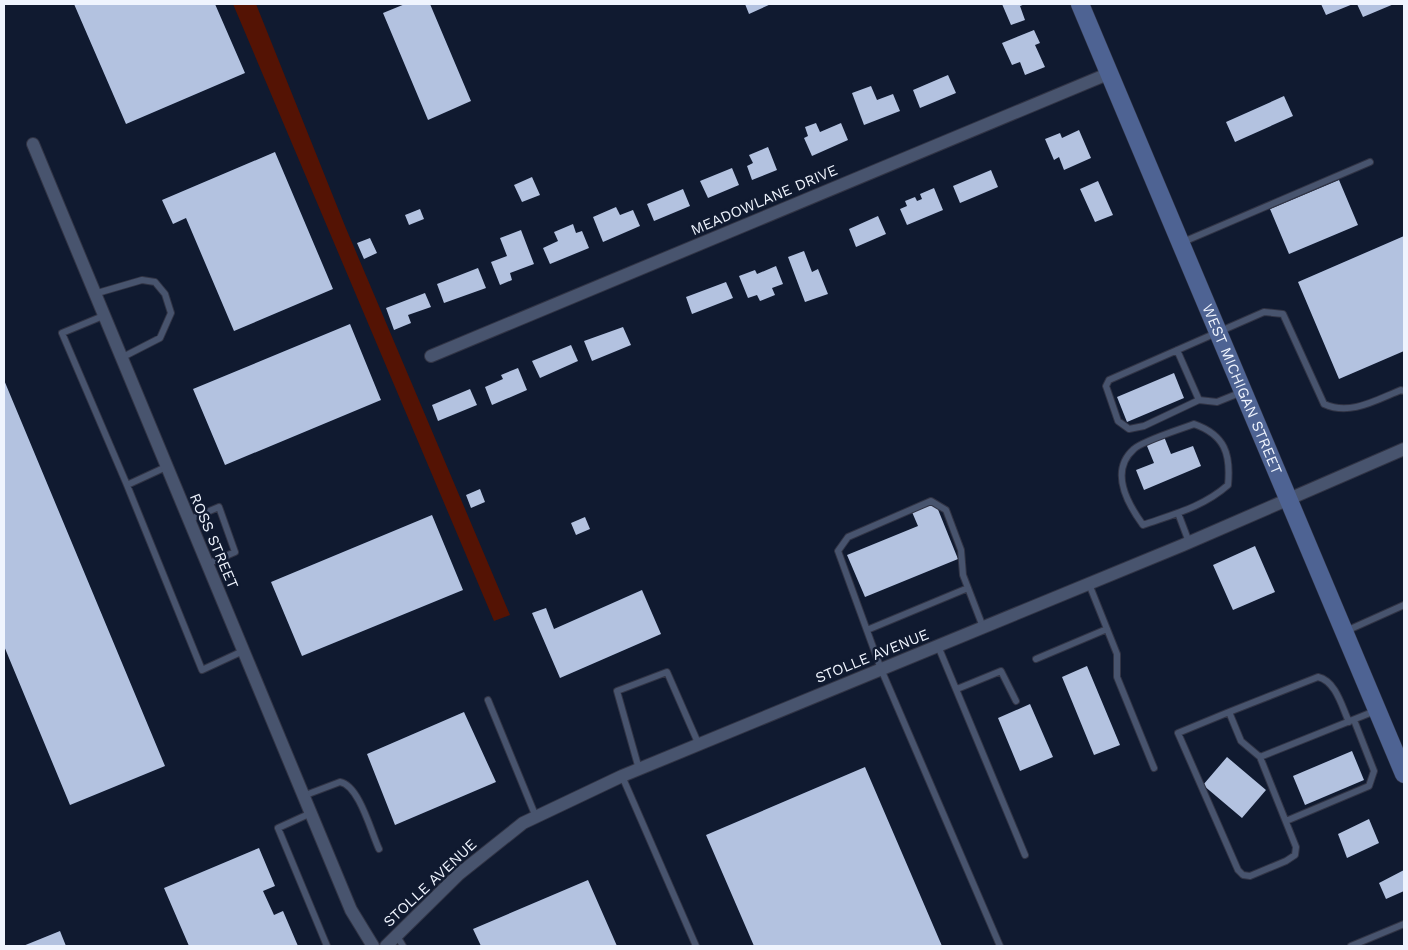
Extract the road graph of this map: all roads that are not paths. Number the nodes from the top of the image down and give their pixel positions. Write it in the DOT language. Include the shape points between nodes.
graph roads {
  1 [pos="1080,4"];
  2 [pos="1110,73"];
  3 [pos="33,144"];
  4 [pos="1370,162"];
  5 [pos="1182,242"];
  6 [pos="94,294"];
  7 [pos="103,316"];
  8 [pos="1218,331"];
  9 [pos="1177,350"];
  10 [pos="431,356"];
  11 [pos="121,358"];
  12 [pos="1244,391"];
  13 [pos="1404,391"];
  14 [pos="1199,400"];
  15 [pos="1404,449"];
  16 [pos="166,467"];
  17 [pos="127,485"];
  18 [pos="1289,498"];
  19 [pos="1178,513"];
  20 [pos="188,520"];
  21 [pos="1189,542"];
  22 [pos="207,564"];
  23 [pos="1089,584"];
  24 [pos="968,588"];
  25 [pos="1404,605"];
  26 [pos="984,627"];
  27 [pos="1107,629"];
  28 [pos="867,630"];
  29 [pos="1344,632"];
  30 [pos="938,646"];
  31 [pos="243,651"];
  32 [pos="1036,659"];
  33 [pos="881,669"];
  34 [pos="956,690"];
  35 [pos="488,700"];
  36 [pos="1016,701"];
  37 [pos="1376,711"];
  38 [pos="1229,712"];
  39 [pos="1352,721"];
  40 [pos="699,744"];
  41 [pos="1260,757"];
  42 [pos="1154,768"];
  43 [pos="639,769"];
  44 [pos="1404,774"];
  45 [pos="622,776"];
  46 [pos="304,796"];
  47 [pos="310,813"];
  48 [pos="536,817"];
  49 [pos="1286,821"];
  50 [pos="379,850"];
  51 [pos="1025,855"];
  52 [pos="1404,924"];
  53 [pos="400,941"];
  54 [pos="327,946"];
  55 [pos="373,946"];
  56 [pos="386,946"];
  57 [pos="696,946"];
  58 [pos="1000,946"];
  59 [pos="1352,946"];
  1 -- 2 [label="main road, WEST MICHIGAN STREET"];
  2 -- 5 [label="main road, WEST MICHIGAN STREET"];
  2 -- 10 [label="street, MEADOWLANE DRIVE"];
  3 -- 6 [label="street, ROSS STREET"];
  4 -- 5 [label="lane"];
  5 -- 8 [label="main road, WEST MICHIGAN STREET"];
  6 -- 7 [label="street, ROSS STREET"];
  6 -- 11 [label="lane" via="142,280 155,282 165,294 171,313 160,338"];
  7 -- 11 [label="street, ROSS STREET"];
  7 -- 17 [label="lane" via="62,333"];
  8 -- 9 [label="lane"];
  8 -- 12 [label="main road, WEST MICHIGAN STREET"];
  8 -- 13 [label="lane" via="1264,312 1283,314 1324,404 1335,410 1355,408"];
  9 -- 14 [label="lane"];
  9 -- 14 [label="lane" via="1109,380 1106,386 1110,404 1118,421 1129,429 1144,426"];
  11 -- 16 [label="street, ROSS STREET"];
  12 -- 14 [label="lane" via="1217,402"];
  12 -- 18 [label="main road, WEST MICHIGAN STREET"];
  15 -- 18 [label="street, STOLLE AVENUE"];
  16 -- 17 [label="lane"];
  16 -- 20 [label="street, ROSS STREET"];
  17 -- 31 [label="lane" via="202,670"];
  18 -- 21 [label="street, STOLLE AVENUE"];
  18 -- 29 [label="main road, WEST MICHIGAN STREET"];
  19 -- 19 [label="lane" via="1211,500 1228,485 1230,464 1221,440 1211,430 1194,424 1134,448 1122,464 1122,484 1142,525"];
  19 -- 21 [label="lane"];
  20 -- 22 [label="street, ROSS STREET"];
  20 -- 22 [label="lane" via="219,507 234,552"];
  21 -- 23 [label="street, STOLLE AVENUE"];
  22 -- 31 [label="street, ROSS STREET"];
  23 -- 26 [label="street, STOLLE AVENUE"];
  23 -- 27 [label="lane"];
  24 -- 26 [label="lane"];
  24 -- 28 [label="lane"];
  24 -- 28 [label="lane" via="961,550 946,510 932,501 848,537 838,551"];
  25 -- 29 [label="lane"];
  26 -- 30 [label="street, STOLLE AVENUE"];
  27 -- 32 [label="lane"];
  27 -- 42 [label="lane" via="1117,654 1117,677"];
  28 -- 33 [label="lane"];
  29 -- 37 [label="main road, WEST MICHIGAN STREET"];
  30 -- 33 [label="street, STOLLE AVENUE"];
  30 -- 34 [label="lane"];
  31 -- 46 [label="street, ROSS STREET"];
  33 -- 40 [label="street, STOLLE AVENUE"];
  33 -- 58 [label="lane"];
  34 -- 36 [label="lane" via="1001,671"];
  34 -- 51 [label="lane"];
  35 -- 48 [label="lane"];
  37 -- 39 [label="lane"];
  37 -- 44 [label="main road, WEST MICHIGAN STREET"];
  38 -- 39 [label="lane" via="1318,677 1332,686"];
  38 -- 41 [label="lane" via="1241,741"];
  38 -- 49 [label="lane" via="1178,734 1243,875 1250,876 1295,855 1296,847"];
  39 -- 41 [label="lane"];
  39 -- 49 [label="lane" via="1374,771 1370,786"];
  40 -- 43 [label="street, STOLLE AVENUE"];
  40 -- 43 [label="lane" via="667,672 617,691"];
  41 -- 49 [label="lane"];
  43 -- 45 [label="street, STOLLE AVENUE"];
  45 -- 48 [label="street, STOLLE AVENUE"];
  45 -- 57 [label="lane"];
  46 -- 47 [label="street, ROSS STREET"];
  46 -- 50 [label="lane" via="340,782 346,783 354,790"];
  47 -- 54 [label="lane" via="278,828"];
  47 -- 55 [label="street, ROSS STREET" via="351,910"];
  48 -- 53 [label="street, STOLLE AVENUE" via="460,874"];
  52 -- 59 [label="lane"];
  53 -- 56 [label="street, STOLLE AVENUE"];
}
